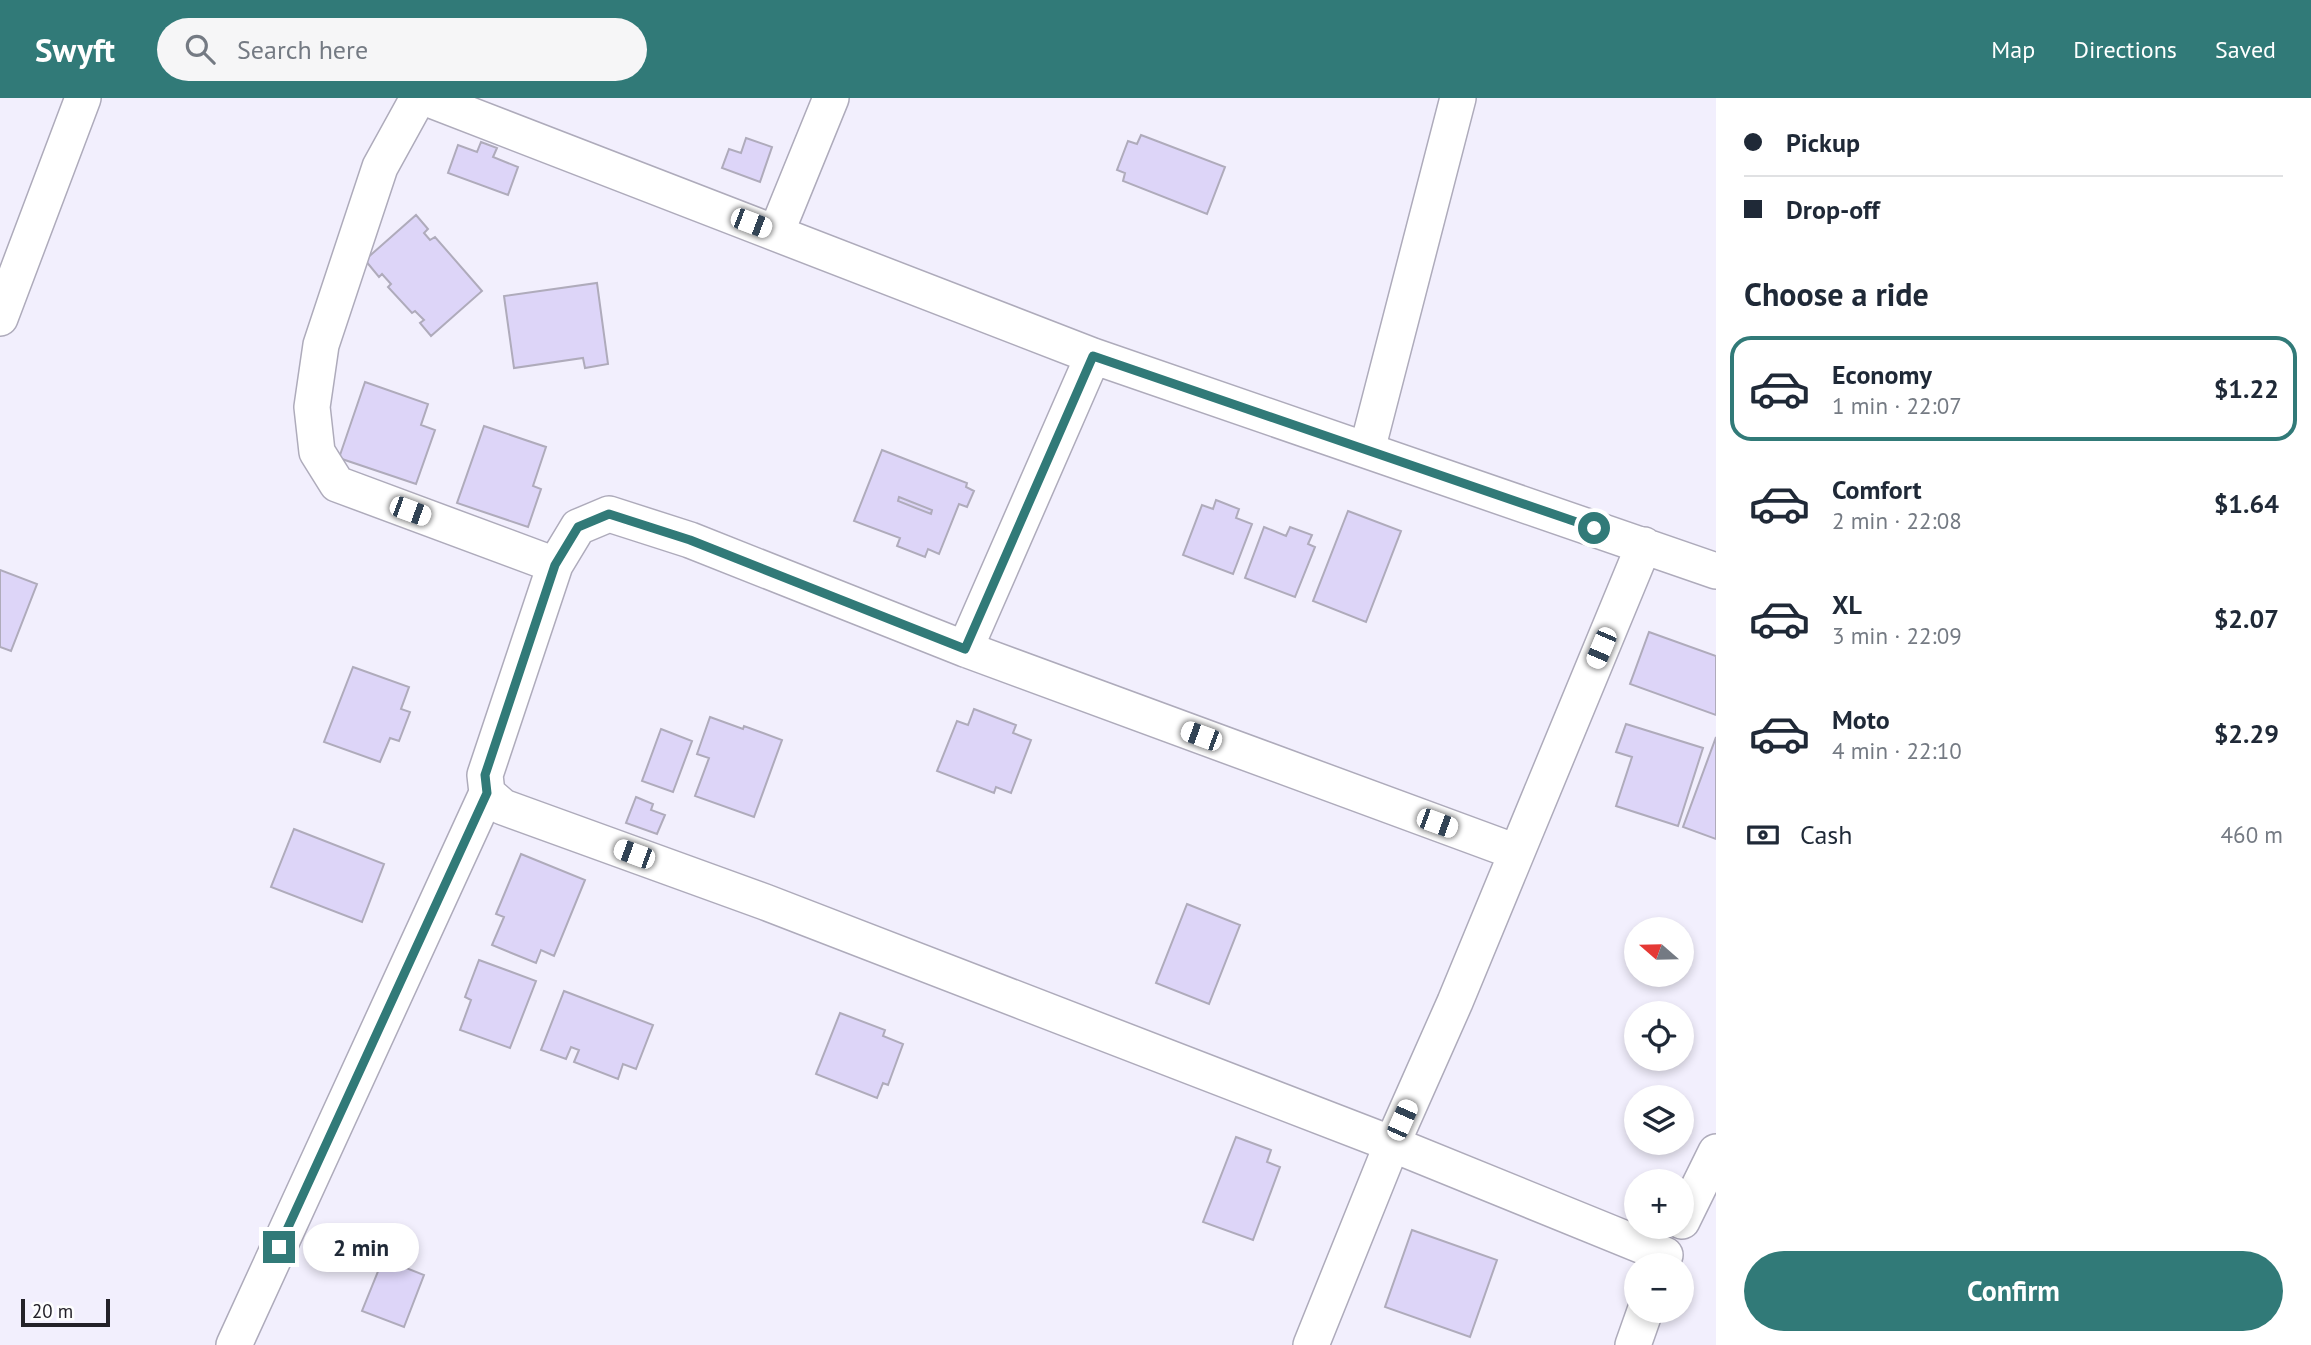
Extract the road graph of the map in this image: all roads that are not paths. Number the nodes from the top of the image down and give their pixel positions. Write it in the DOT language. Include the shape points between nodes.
graph roads {
  1 [pos="83,98"];
  2 [pos="418,98"];
  3 [pos="426,98"];
  4 [pos="831,98"];
  5 [pos="1458,98"];
  6 [pos="776,233"];
  7 [pos="0,318"];
  8 [pos="1093,356"];
  9 [pos="1367,450"];
  10 [pos="1644,545"];
  11 [pos="555,565"];
  12 [pos="1716,571"];
  13 [pos="965,649"];
  14 [pos="487,793"];
  15 [pos="1516,852"];
  16 [pos="1392,1144"];
  17 [pos="1716,1152"];
  18 [pos="1694,1197"];
  19 [pos="1668,1249"];
  20 [pos="1641,1323"];
  21 [pos="234,1345"];
  22 [pos="1311,1345"];
  23 [pos="1633,1345"];
  1 -- 7 [label="street"];
  2 -- 11 [label="street" via="380,167 321,345 312,407 317,452 337,484"];
  3 -- 6 [label="street"];
  4 -- 6 [label="street"];
  5 -- 9 [label="street"];
  6 -- 8 [label="street"];
  8 -- 9 [label="street"];
  8 -- 13 [label="street"];
  9 -- 10 [label="street"];
  10 -- 12 [label="street"];
  10 -- 15 [label="street"];
  11 -- 13 [label="street" via="578,527 609,514 690,540"];
  11 -- 14 [label="street" via="485,775"];
  13 -- 15 [label="street"];
  14 -- 16 [label="street" via="503,807 765,902"];
  14 -- 21 [label="street"];
  15 -- 16 [label="street"];
  16 -- 19 [label="street"];
  16 -- 22 [label="street"];
  17 -- 18 [label="street"];
  20 -- 23 [label="street"];
}
